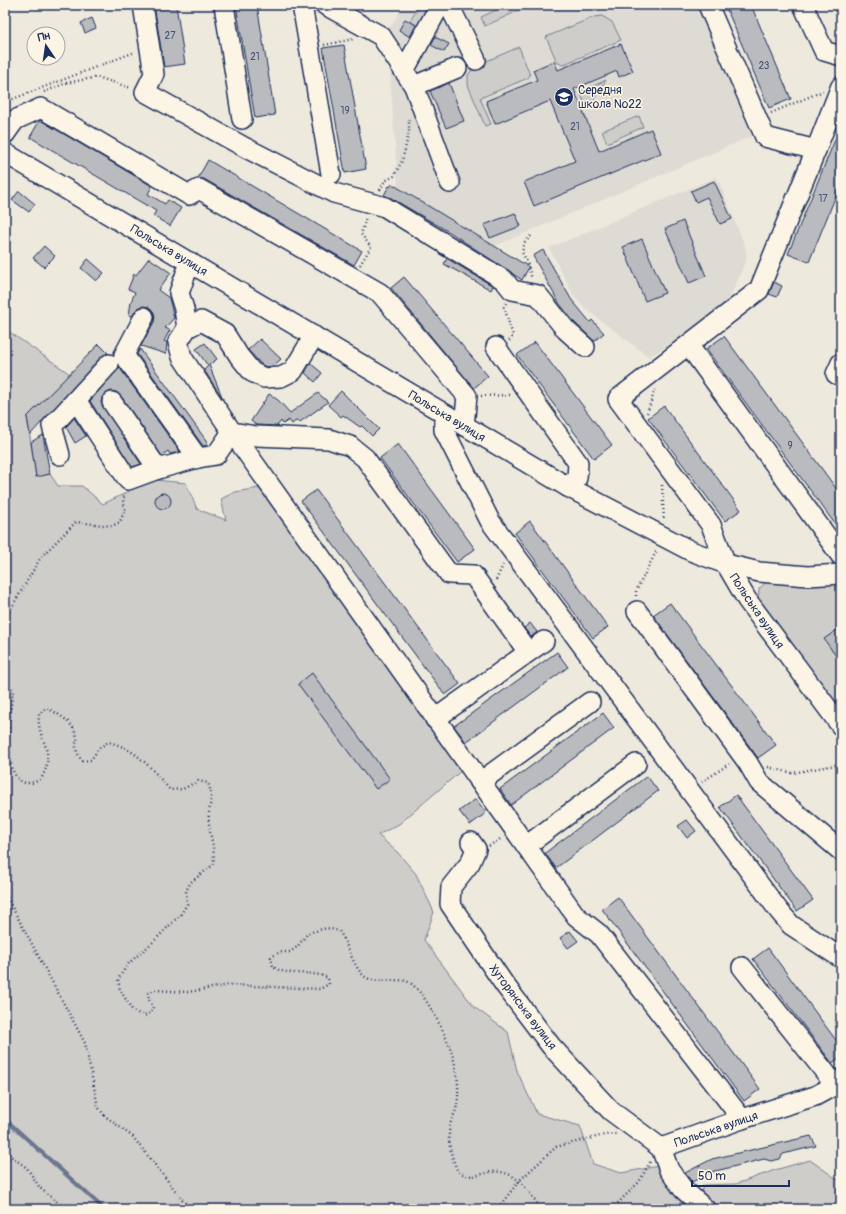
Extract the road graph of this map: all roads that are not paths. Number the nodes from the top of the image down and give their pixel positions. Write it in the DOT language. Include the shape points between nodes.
graph roads {
  1 [pos="143,5"];
  2 [pos="224,5"];
  3 [pos="302,5"];
  4 [pos="440,5"];
  5 [pos="449,5"];
  6 [pos="708,5"];
  7 [pos="803,5"];
  8 [pos="328,6"];
  9 [pos="841,56"];
  10 [pos="476,60"];
  11 [pos="457,68"];
  12 [pos="409,78"];
  13 [pos="834,87"];
  14 [pos="242,119"];
  15 [pos="5,134"];
  16 [pos="816,150"];
  17 [pos="5,153"];
  18 [pos="331,174"];
  19 [pos="450,182"];
  20 [pos="190,262"];
  21 [pos="144,317"];
  22 [pos="187,328"];
  23 [pos="314,336"];
  24 [pos="689,346"];
  25 [pos="496,347"];
  26 [pos="585,347"];
  27 [pos="109,364"];
  28 [pos="76,400"];
  29 [pos="112,402"];
  30 [pos="444,415"];
  31 [pos="464,426"];
  32 [pos="232,432"];
  33 [pos="60,455"];
  34 [pos="198,458"];
  35 [pos="158,469"];
  36 [pos="568,487"];
  37 [pos="841,556"];
  38 [pos="726,564"];
  39 [pos="841,574"];
  40 [pos="636,611"];
  41 [pos="544,641"];
  42 [pos="528,652"];
  43 [pos="590,702"];
  44 [pos="435,719"];
  45 [pos="841,726"];
  46 [pos="636,764"];
  47 [pos="480,782"];
  48 [pos="471,842"];
  49 [pos="526,846"];
  50 [pos="841,851"];
  51 [pos="841,958"];
  52 [pos="742,967"];
  53 [pos="838,1084"];
  54 [pos="742,1119"];
  55 [pos="661,1148"];
  56 [pos="705,1209"];
  1 -- 26 [label="street" via="154,74 145,92 334,193 385,206 504,280 512,290 538,295 566,330"];
  2 -- 14 [label="street"];
  3 -- 18 [label="street"];
  4 -- 12 [label="street"];
  5 -- 10 [label="street"];
  6 -- 16 [label="street" via="765,136"];
  7 -- 9 [label="street" via="824,50"];
  8 -- 12 [label="street" via="381,36"];
  11 -- 12 [label="street"];
  12 -- 19 [label="street"];
  13 -- 16 [label="street"];
  15 -- 31 [label="street" via="15,120 41,108 189,194 199,189 380,293 466,396"];
  16 -- 24 [label="street" via="759,290"];
  17 -- 20 [label="street, Польська вулиця"];
  20 -- 22 [label="street" via="179,293"];
  20 -- 23 [label="street, Польська вулиця"];
  21 -- 34 [label="street" via="124,354"];
  22 -- 23 [label="street" via="201,321 225,334 252,372 264,378 281,377 293,371"];
  22 -- 32 [label="street" via="178,342 182,357"];
  23 -- 30 [label="street, Польська вулиця"];
  24 -- 37 [label="street"];
  24 -- 38 [label="street" via="618,399 711,525"];
  25 -- 36 [label="street" via="578,463 578,478"];
  27 -- 28 [label="street"];
  28 -- 33 [label="street" via="52,426"];
  28 -- 35 [label="street" via="128,480"];
  29 -- 35 [label="street"];
  30 -- 31 [label="street, Польська вулиця"];
  30 -- 51 [label="street" via="444,430 490,521 779,911 791,925"];
  31 -- 36 [label="street, Польська вулиця"];
  32 -- 34 [label="street" via="216,455"];
  32 -- 42 [label="street" via="256,436 329,439 350,446 365,458 449,574 473,575"];
  32 -- 44 [label="street"];
  34 -- 35 [label="street"];
  36 -- 38 [label="street, Польська вулиця" via="666,527 691,551"];
  38 -- 39 [label="street" via="784,575"];
  38 -- 45 [label="street, Польська вулиця" via="747,600"];
  40 -- 50 [label="street" via="748,763 759,782"];
  41 -- 42 [label="street"];
  42 -- 44 [label="street"];
  43 -- 47 [label="street"];
  44 -- 47 [label="street"];
  46 -- 49 [label="street"];
  47 -- 49 [label="street"];
  48 -- 55 [label="street, Хуторянська вулиця" via="476,848 470,863 451,887 450,904 504,984 552,1046 611,1111"];
  49 -- 54 [label="street" via="576,916 599,934"];
  52 -- 53 [label="street"];
  53 -- 54 [label="street, Польська вулиця" via="816,1096"];
  54 -- 55 [label="street, Польська вулиця"];
  55 -- 56 [label="street, Польська вулиця" via="669,1170"];
}
